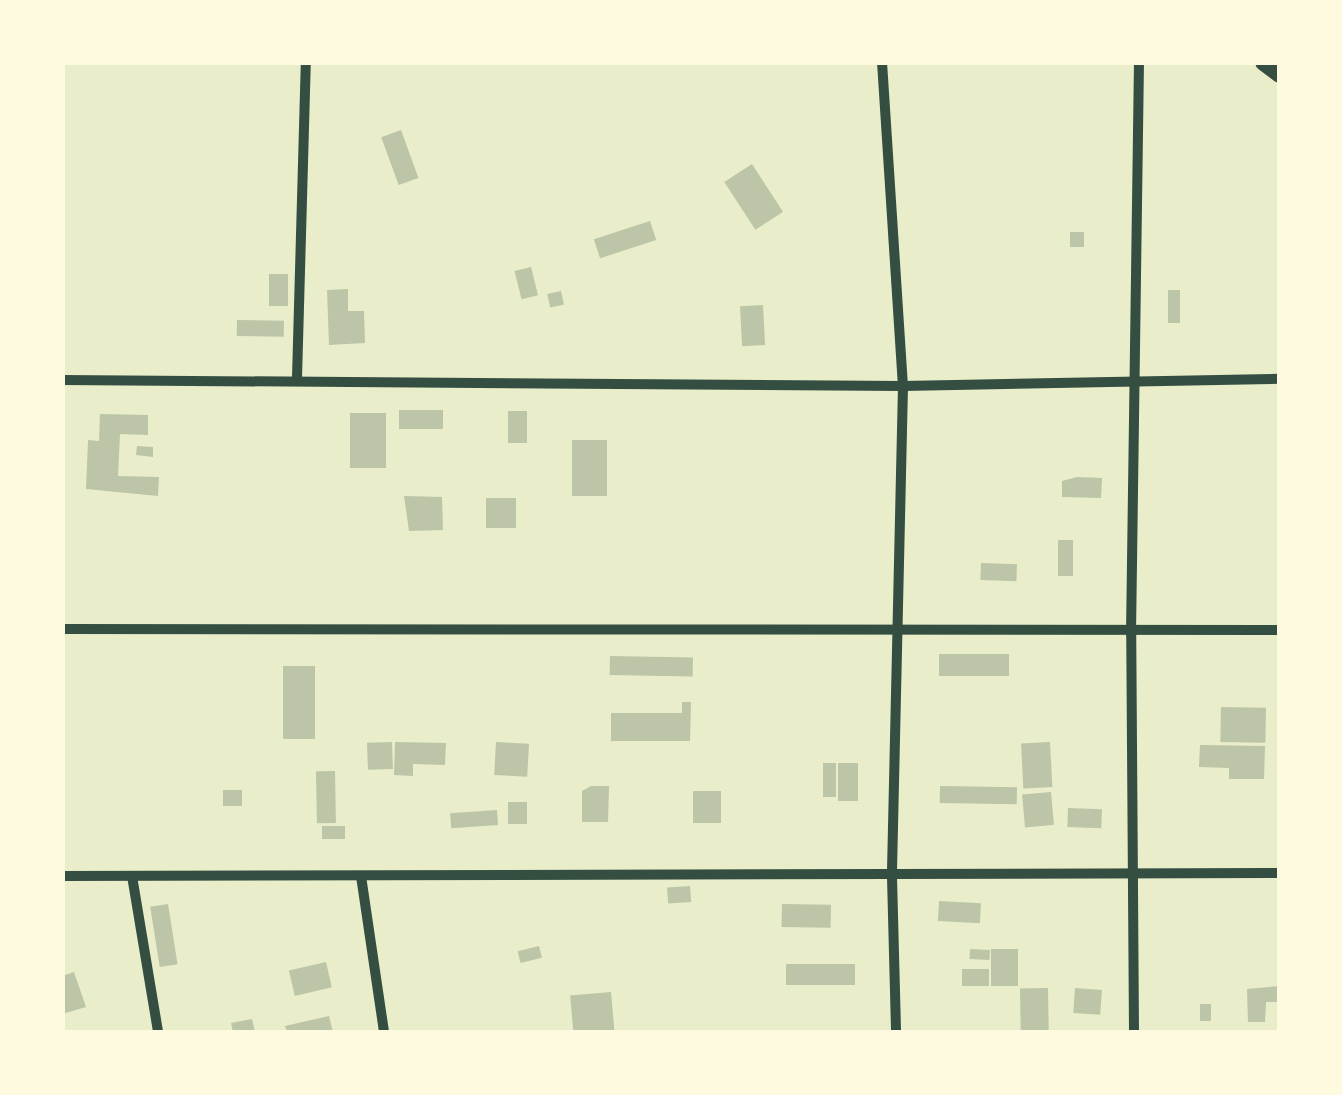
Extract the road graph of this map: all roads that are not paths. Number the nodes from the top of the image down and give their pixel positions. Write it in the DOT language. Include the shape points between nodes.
graph roads {
  1 [pos="306,62"];
  2 [pos="882,62"];
  3 [pos="1139,62"];
  4 [pos="1264,62"];
  5 [pos="1280,74"];
  6 [pos="297,378"];
  7 [pos="1138,379"];
  8 [pos="1280,379"];
  9 [pos="62,380"];
  10 [pos="903,386"];
  11 [pos="62,629"];
  12 [pos="898,629"];
  13 [pos="1280,630"];
  14 [pos="1131,634"];
  15 [pos="1280,873"];
  16 [pos="1130,874"];
  17 [pos="62,876"];
  18 [pos="132,876"];
  19 [pos="362,876"];
  20 [pos="892,877"];
  21 [pos="158,1032"];
  22 [pos="384,1032"];
  23 [pos="896,1032"];
  24 [pos="1134,1032"];
  1 -- 6 [label="street"];
  2 -- 10 [label="street"];
  3 -- 7 [label="street"];
  4 -- 5 [label="main road"];
  6 -- 9 [label="street"];
  6 -- 10 [label="street"];
  7 -- 8 [label="street"];
  7 -- 10 [label="street"];
  7 -- 14 [label="street"];
  10 -- 12 [label="street"];
  11 -- 12 [label="street"];
  12 -- 14 [label="street"];
  12 -- 20 [label="street"];
  13 -- 14 [label="street"];
  14 -- 16 [label="street"];
  15 -- 16 [label="street"];
  16 -- 20 [label="street"];
  16 -- 24 [label="street"];
  17 -- 18 [label="street"];
  18 -- 19 [label="street"];
  18 -- 21 [label="street"];
  19 -- 20 [label="street"];
  19 -- 22 [label="street"];
  20 -- 23 [label="street"];
}
